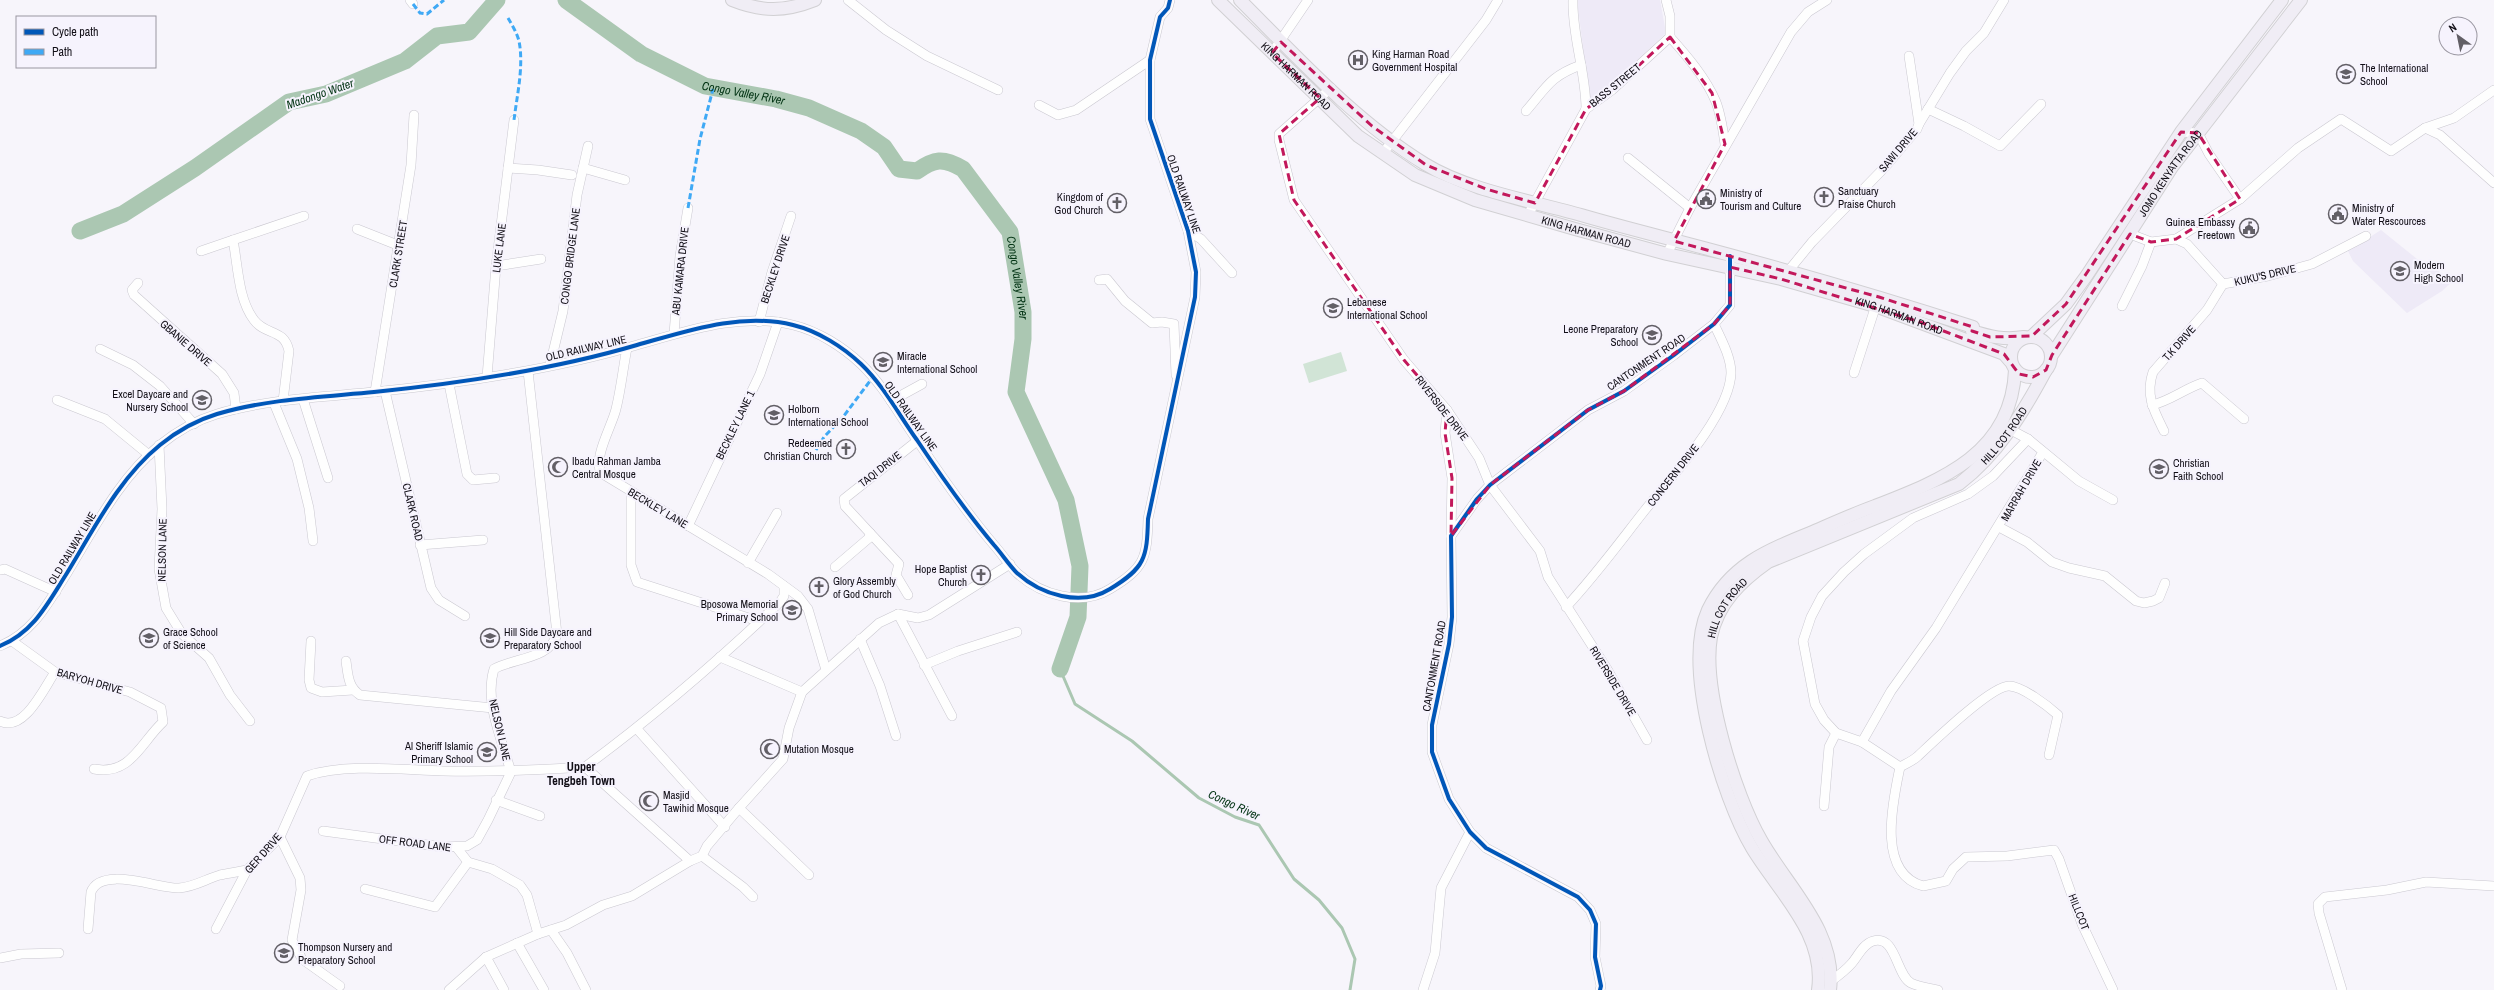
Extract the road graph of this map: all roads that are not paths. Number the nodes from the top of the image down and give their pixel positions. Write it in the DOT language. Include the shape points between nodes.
graph roads {
  1 [pos="732,0"];
  2 [pos="815,0"];
  3 [pos="848,0"];
  4 [pos="1170,0"];
  5 [pos="1174,0"];
  6 [pos="1218,0"];
  7 [pos="1240,0"];
  8 [pos="1308,0"];
  9 [pos="1498,0"];
  10 [pos="1573,0"];
  11 [pos="1666,0"];
  12 [pos="1827,0"];
  13 [pos="2004,0"];
  14 [pos="2282,0"];
  15 [pos="2301,0"];
  16 [pos="1160,17"];
  17 [pos="1670,37"];
  18 [pos="1282,42"];
  19 [pos="1272,53"];
  20 [pos="1909,56"];
  21 [pos="1150,60"];
  22 [pos="1581,65"];
  23 [pos="1331,88"];
  24 [pos="998,90"];
  25 [pos="2494,90"];
  26 [pos="1320,98"];
  27 [pos="2041,104"];
  28 [pos="1039,105"];
  29 [pos="1586,109"];
  30 [pos="1928,109"];
  31 [pos="1526,111"];
  32 [pos="414,115"];
  33 [pos="514,120"];
  34 [pos="1919,124"];
  35 [pos="2425,128"];
  36 [pos="2180,132"];
  37 [pos="2198,133"];
  38 [pos="1391,141"];
  39 [pos="1725,144"];
  40 [pos="588,146"];
  41 [pos="1383,153"];
  42 [pos="1628,158"];
  43 [pos="508,168"];
  44 [pos="583,168"];
  45 [pos="572,175"];
  46 [pos="625,180"];
  47 [pos="2494,183"];
  48 [pos="2240,199"];
  49 [pos="1535,203"];
  50 [pos="688,208"];
  51 [pos="1690,208"];
  52 [pos="1528,215"];
  53 [pos="304,216"];
  54 [pos="791,216"];
  55 [pos="357,229"];
  56 [pos="1188,231"];
  57 [pos="2130,234"];
  58 [pos="2366,236"];
  59 [pos="2176,239"];
  60 [pos="233,240"];
  61 [pos="1674,241"];
  62 [pos="2151,242"];
  63 [pos="400,246"];
  64 [pos="201,251"];
  65 [pos="1666,254"];
  66 [pos="541,259"];
  67 [pos="1730,262"];
  68 [pos="496,266"];
  69 [pos="1232,273"];
  70 [pos="1784,275"];
  71 [pos="1099,280"];
  72 [pos="138,283"];
  73 [pos="2223,284"];
  74 [pos="1877,301"];
  75 [pos="2122,306"];
  76 [pos="759,322"];
  77 [pos="778,322"];
  78 [pos="1714,324"];
  79 [pos="674,334"];
  80 [pos="2028,337"];
  81 [pos="627,348"];
  82 [pos="100,349"];
  83 [pos="2052,355"];
  84 [pos="2012,365"];
  85 [pos="550,366"];
  86 [pos="2046,370"];
  87 [pos="528,371"];
  88 [pos="1854,373"];
  89 [pos="487,377"];
  90 [pos="449,384"];
  91 [pos="922,384"];
  92 [pos="1178,384"];
  93 [pos="385,390"];
  94 [pos="375,392"];
  95 [pos="303,399"];
  96 [pos="57,400"];
  97 [pos="278,402"];
  98 [pos="891,402"];
  99 [pos="2152,405"];
  100 [pos="236,410"];
  101 [pos="1447,410"];
  102 [pos="2244,419"];
  103 [pos="194,424"];
  104 [pos="2011,430"];
  105 [pos="2164,431"];
  106 [pos="2028,439"];
  107 [pos="917,441"];
  108 [pos="159,445"];
  109 [pos="2043,452"];
  110 [pos="149,455"];
  111 [pos="328,478"];
  112 [pos="495,478"];
  113 [pos="1490,486"];
  114 [pos="631,493"];
  115 [pos="2113,500"];
  116 [pos="777,513"];
  117 [pos="688,526"];
  118 [pos="1999,527"];
  119 [pos="870,533"];
  120 [pos="1451,536"];
  121 [pos="313,540"];
  122 [pos="482,540"];
  123 [pos="420,545"];
  124 [pos="748,562"];
  125 [pos="1010,564"];
  126 [pos="835,567"];
  127 [pos="0,570"];
  128 [pos="2165,583"];
  129 [pos="784,586"];
  130 [pos="56,592"];
  131 [pos="908,595"];
  132 [pos="1566,607"];
  133 [pos="898,614"];
  134 [pos="466,616"];
  135 [pos="758,621"];
  136 [pos="1017,632"];
  137 [pos="860,639"];
  138 [pos="12,641"];
  139 [pos="311,641"];
  140 [pos="0,646"];
  141 [pos="720,657"];
  142 [pos="346,661"];
  143 [pos="924,665"];
  144 [pos="826,670"];
  145 [pos="55,672"];
  146 [pos="353,690"];
  147 [pos="802,692"];
  148 [pos="493,708"];
  149 [pos="952,716"];
  150 [pos="0,721"];
  151 [pos="250,721"];
  152 [pos="637,729"];
  153 [pos="1836,733"];
  154 [pos="896,736"];
  155 [pos="1647,740"];
  156 [pos="1862,742"];
  157 [pos="2049,755"];
  158 [pos="585,767"];
  159 [pos="1900,767"];
  160 [pos="94,769"];
  161 [pos="511,772"];
  162 [pos="496,800"];
  163 [pos="1824,806"];
  164 [pos="739,808"];
  165 [pos="540,816"];
  166 [pos="725,827"];
  167 [pos="324,831"];
  168 [pos="1470,832"];
  169 [pos="280,838"];
  170 [pos="457,848"];
  171 [pos="702,856"];
  172 [pos="690,861"];
  173 [pos="468,862"];
  174 [pos="247,870"];
  175 [pos="809,875"];
  176 [pos="2494,886"];
  177 [pos="365,889"];
  178 [pos="753,897"];
  179 [pos="88,929"];
  180 [pos="216,929"];
  181 [pos="551,930"];
  182 [pos="538,934"];
  183 [pos="517,943"];
  184 [pos="59,953"];
  185 [pos="486,957"];
  186 [pos="0,958"];
  187 [pos="340,986"];
  188 [pos="1830,986"];
  189 [pos="449,990"];
  190 [pos="504,990"];
  191 [pos="544,990"];
  192 [pos="586,990"];
  193 [pos="1423,990"];
  194 [pos="1600,990"];
  195 [pos="1818,990"];
  196 [pos="1938,990"];
  197 [pos="2113,990"];
  198 [pos="2342,990"];
  1 -- 2 [label="main road" via="771,11 794,8"];
  3 -- 24 [label="street" via="886,30 926,56"];
  4 -- 16 [label="street, OLD RAILWAY LINE" via="1168,8"];
  5 -- 16 [label="street" via="1172,9"];
  6 -- 19 [label="main road, KING HARMAN ROAD"];
  7 -- 18 [label="main road, KING HARMAN ROAD"];
  8 -- 18 [label="street"];
  9 -- 38 [label="street" via="1472,39"];
  10 -- 22 [label="street" via="1572,20"];
  11 -- 17 [label="street" via="1670,16"];
  12 -- 39 [label="street" via="1808,12 1791,32"];
  13 -- 30 [label="street" via="1984,33 1958,62"];
  14 -- 36 [label="main road, JOMO KENYATTA ROAD"];
  15 -- 37 [label="main road, JOMO KENYATTA ROAD"];
  16 -- 21 [label="street, OLD RAILWAY LINE"];
  17 -- 29 [label="street, BASS STREET" via="1618,85"];
  17 -- 39 [label="street" via="1684,52 1712,93 1720,115"];
  18 -- 19 [label="street"];
  18 -- 23 [label="main road, KING HARMAN ROAD"];
  19 -- 26 [label="main road, KING HARMAN ROAD"];
  20 -- 34 [label="street, SAWI DRIVE"];
  21 -- 28 [label="street" via="1076,110 1058,115"];
  21 -- 56 [label="street, OLD RAILWAY LINE" via="1150,119"];
  22 -- 29 [label="street"];
  22 -- 31 [label="street" via="1566,70 1549,82"];
  23 -- 26 [label="street, RIVERSIDE DRIVE"];
  23 -- 38 [label="main road, KING HARMAN ROAD"];
  25 -- 35 [label="street" via="2454,118"];
  26 -- 41 [label="main road, KING HARMAN ROAD" via="1358,136"];
  26 -- 101 [label="street, RIVERSIDE DRIVE" via="1280,134 1279,140 1294,200 1404,360"];
  27 -- 30 [label="street" via="2000,146"];
  29 -- 49 [label="street, BASS STREET"];
  30 -- 34 [label="street"];
  32 -- 63 [label="street, CLARK STREET" via="411,165"];
  33 -- 43 [label="street, LUKE LANE"];
  34 -- 70 [label="street, SAWI DRIVE" via="1885,167 1812,242"];
  35 -- 47 [label="street" via="2440,135"];
  35 -- 48 [label="street" via="2390,150 2341,119 2298,148"];
  36 -- 37 [label="street"];
  36 -- 80 [label="main road, JOMO KENYATTA ROAD" via="2066,304"];
  37 -- 48 [label="street"];
  37 -- 57 [label="main road, JOMO KENYATTA ROAD" via="2168,172"];
  38 -- 41 [label="street"];
  38 -- 49 [label="main road, KING HARMAN ROAD" via="1432,167 1486,189"];
  39 -- 51 [label="street"];
  40 -- 44 [label="street, CONGO BRIDGE LANE"];
  41 -- 52 [label="main road, KING HARMAN ROAD" via="1415,175 1445,188"];
  42 -- 51 [label="street"];
  43 -- 45 [label="street"];
  43 -- 68 [label="street, LUKE LANE"];
  44 -- 46 [label="street"];
  44 -- 85 [label="street, CONGO BRIDGE LANE" via="577,196 563,311"];
  48 -- 59 [label="street"];
  49 -- 52 [label="street, BASS STREET"];
  49 -- 61 [label="main road, KING HARMAN ROAD"];
  50 -- 79 [label="street, ABU KAMARA DRIVE" via="679,263"];
  51 -- 61 [label="street"];
  52 -- 65 [label="main road, KING HARMAN ROAD"];
  53 -- 60 [label="street"];
  54 -- 76 [label="street, BECKLEY DRIVE" via="772,272"];
  55 -- 63 [label="street"];
  56 -- 69 [label="street" via="1201,239"];
  56 -- 92 [label="street, OLD RAILWAY LINE" via="1196,272 1195,297"];
  57 -- 62 [label="street"];
  57 -- 83 [label="main road, JOMO KENYATTA ROAD"];
  58 -- 73 [label="street, KUKU'S DRIVE" via="2312,264 2268,276"];
  59 -- 62 [label="street"];
  59 -- 73 [label="street, KUKU'S DRIVE" via="2187,244"];
  60 -- 64 [label="street"];
  60 -- 97 [label="street" via="239,280 254,320 261,328 283,337 287,343 289,351"];
  61 -- 65 [label="street"];
  61 -- 67 [label="main road, KING HARMAN ROAD"];
  62 -- 75 [label="street" via="2136,280"];
  63 -- 94 [label="street, CLARK STREET"];
  65 -- 67 [label="main road, KING HARMAN ROAD"];
  66 -- 68 [label="street"];
  67 -- 70 [label="main road, KING HARMAN ROAD"];
  67 -- 78 [label="street, CANTONMENT ROAD" via="1730,306"];
  68 -- 89 [label="street, LUKE LANE"];
  70 -- 74 [label="main road, KING HARMAN ROAD"];
  71 -- 92 [label="street" via="1108,279 1125,301 1152,323 1174,324"];
  72 -- 100 [label="street, GBANIE DRIVE" via="132,290 134,295 222,374 234,393"];
  73 -- 99 [label="street, T.K DRIVE" via="2207,310 2153,372 2149,384"];
  74 -- 80 [label="main road, KING HARMAN ROAD" via="1973,327 1972,332 1990,337"];
  74 -- 84 [label="main road, KING HARMAN ROAD" via="2004,354"];
  74 -- 88 [label="street"];
  76 -- 77 [label="street, OLD RAILWAY LINE"];
  76 -- 79 [label="street, OLD RAILWAY LINE" via="709,325"];
  77 -- 98 [label="street, OLD RAILWAY LINE" via="806,329 846,352 862,365"];
  77 -- 117 [label="street, BECKLEY LANE 1" via="760,374"];
  78 -- 113 [label="street, CANTONMENT ROAD" via="1624,391 1588,410"];
  78 -- 132 [label="street, CONCERN DRIVE" via="1731,373 1717,413 1695,447 1597,573"];
  79 -- 81 [label="street, OLD RAILWAY LINE"];
  80 -- 83 [label="main road" via="2042,340"];
  80 -- 84 [label="main road" via="2012,350"];
  81 -- 85 [label="street, OLD RAILWAY LINE"];
  81 -- 114 [label="street, BECKLEY LANE" via="616,410 598,467 601,473"];
  82 -- 103 [label="street" via="133,365 160,386"];
  83 -- 86 [label="main road"];
  84 -- 86 [label="main road" via="2025,377 2033,377"];
  84 -- 195 [label="main road, HILL COT ROAD" via="2014,386 2000,423 1988,442 1971,460 1922,487 1766,550 1740,567 1708,611 1701,634 1701,687 1720,774 1752,848 1814,943 1819,963"];
  85 -- 87 [label="street, OLD RAILWAY LINE"];
  86 -- 104 [label="main road, HILL COT ROAD"];
  87 -- 89 [label="street, OLD RAILWAY LINE"];
  87 -- 148 [label="street, NELSON LANE" via="557,634 551,646 544,652 494,669 491,680"];
  89 -- 90 [label="street, OLD RAILWAY LINE"];
  90 -- 93 [label="street, OLD RAILWAY LINE"];
  90 -- 112 [label="street" via="467,474 473,480"];
  91 -- 98 [label="street"];
  92 -- 125 [label="street, OLD RAILWAY LINE" via="1148,519 1147,550 1138,569 1109,590 1087,597 1068,598 1033,583 1018,574"];
  93 -- 94 [label="street, OLD RAILWAY LINE"];
  93 -- 123 [label="street, CLARK ROAD"];
  94 -- 95 [label="street, OLD RAILWAY LINE"];
  95 -- 97 [label="street, OLD RAILWAY LINE"];
  95 -- 111 [label="street"];
  96 -- 110 [label="street" via="105,419"];
  97 -- 100 [label="street, OLD RAILWAY LINE"];
  97 -- 121 [label="street" via="297,459 309,508"];
  98 -- 107 [label="street, OLD RAILWAY LINE"];
  99 -- 102 [label="street" via="2167,401 2184,390 2202,383"];
  99 -- 105 [label="street, T.K DRIVE"];
  100 -- 103 [label="street, OLD RAILWAY LINE" via="213,415"];
  101 -- 113 [label="street, RIVERSIDE DRIVE" via="1479,458"];
  101 -- 120 [label="street" via="1445,433 1452,478"];
  103 -- 108 [label="street, OLD RAILWAY LINE"];
  104 -- 106 [label="street, MARRAH DRIVE"];
  104 -- 188 [label="main road, HILL COT ROAD" via="1977,470 1959,484 1768,562 1747,577 1729,596 1712,636 1709,664 1719,721 1733,777 1758,836 1823,938 1831,968"];
  106 -- 109 [label="street, MARRAH DRIVE"];
  106 -- 153 [label="street" via="1993,476 1968,494 1913,518 1844,572 1822,596 1803,641 1815,704 1824,720"];
  107 -- 119 [label="street, TAQI DRIVE" via="844,499 845,506"];
  107 -- 125 [label="street, OLD RAILWAY LINE"];
  108 -- 110 [label="street, OLD RAILWAY LINE"];
  108 -- 151 [label="street, NELSON LANE" via="162,510 159,568 166,608 182,634 208,658 230,695"];
  109 -- 115 [label="street, MARRAH DRIVE" via="2079,481"];
  109 -- 118 [label="street, MARRAH DRIVE"];
  110 -- 130 [label="street, OLD RAILWAY LINE" via="129,477 101,516"];
  113 -- 120 [label="street, CANTONMENT ROAD" via="1477,499"];
  113 -- 132 [label="street, RIVERSIDE DRIVE" via="1540,551 1548,576"];
  114 -- 117 [label="street, BECKLEY LANE" via="655,504"];
  114 -- 135 [label="street" via="631,565 637,582"];
  116 -- 124 [label="street"];
  117 -- 124 [label="street, BECKLEY LANE"];
  118 -- 128 [label="street, MARRAH DRIVE" via="2027,542 2052,562 2105,576 2136,601 2144,603 2159,598"];
  118 -- 156 [label="street, MARRAH DRIVE" via="1936,628 1891,691"];
  119 -- 126 [label="street" via="868,538"];
  119 -- 131 [label="street" via="899,564 896,576"];
  120 -- 168 [label="street, CANTONMENT ROAD" via="1453,592 1449,644 1430,741 1446,792"];
  122 -- 123 [label="street"];
  123 -- 134 [label="street, CLARK ROAD" via="434,593 447,607"];
  124 -- 129 [label="street, BECKLEY LANE"];
  125 -- 133 [label="street" via="929,615 918,618"];
  127 -- 130 [label="street" via="5,569"];
  129 -- 135 [label="street" via="784,596 780,602"];
  129 -- 144 [label="street, BECKLEY LANE" via="798,596 808,609"];
  130 -- 138 [label="street, OLD RAILWAY LINE" via="29,629"];
  132 -- 155 [label="street, RIVERSIDE DRIVE" via="1607,669"];
  133 -- 137 [label="street" via="879,624"];
  133 -- 143 [label="street"];
  135 -- 141 [label="street"];
  136 -- 143 [label="street"];
  137 -- 144 [label="street"];
  137 -- 154 [label="street" via="880,686"];
  138 -- 140 [label="street, OLD RAILWAY LINE"];
  138 -- 145 [label="street, BARYOH DRIVE"];
  139 -- 146 [label="street" via="311,688 322,692"];
  141 -- 147 [label="street"];
  141 -- 152 [label="street"];
  142 -- 146 [label="street" via="349,683"];
  143 -- 149 [label="street"];
  144 -- 147 [label="street"];
  145 -- 150 [label="street" via="28,713 17,721 5,724"];
  145 -- 160 [label="street, BARYOH DRIVE" via="130,692 161,708 163,722 154,730 138,754 106,770"];
  146 -- 148 [label="street" via="370,697"];
  147 -- 164 [label="street" via="783,760"];
  148 -- 161 [label="street, NELSON LANE"];
  152 -- 158 [label="street"];
  152 -- 166 [label="street"];
  153 -- 156 [label="street"];
  153 -- 163 [label="street" via="1829,748"];
  156 -- 159 [label="street"];
  157 -- 159 [label="street" via="2058,715 2047,705 2015,687 2008,686 1989,696 1917,757"];
  158 -- 161 [label="street, NELSON LANE"];
  158 -- 172 [label="street"];
  159 -- 197 [label="street, HILLCOT" via="1891,810 1890,841 1899,865 1918,885 1946,881 1956,865 1966,857 2054,850 2082,924"];
  161 -- 162 [label="street, OFF ROAD LANE"];
  161 -- 169 [label="street, GER DRIVE" via="393,769 321,772 307,776"];
  162 -- 165 [label="street"];
  162 -- 170 [label="street, OFF ROAD LANE" via="477,840"];
  164 -- 166 [label="street"];
  164 -- 175 [label="street"];
  166 -- 171 [label="street" via="707,846"];
  167 -- 170 [label="street, OFF ROAD LANE"];
  168 -- 193 [label="street" via="1441,888 1435,953"];
  168 -- 194 [label="street, CANTONMENT ROAD" via="1486,848 1567,890 1586,904 1596,924 1595,957"];
  169 -- 174 [label="street, GER DRIVE"];
  169 -- 187 [label="street" via="300,878 301,890 292,940 302,959"];
  170 -- 173 [label="street"];
  171 -- 172 [label="street"];
  171 -- 178 [label="street"];
  172 -- 181 [label="street" via="632,896 602,905"];
  173 -- 177 [label="street" via="435,907"];
  173 -- 182 [label="street" via="492,869 520,885 526,895"];
  174 -- 179 [label="street" via="178,888 138,881 101,880 92,887"];
  174 -- 180 [label="street, GER DRIVE"];
  176 -- 198 [label="street" via="2426,882 2387,890 2325,897 2318,904 2319,913"];
  181 -- 182 [label="street"];
  181 -- 192 [label="street" via="567,953"];
  182 -- 183 [label="street"];
  183 -- 185 [label="street"];
  183 -- 191 [label="street"];
  184 -- 186 [label="street" via="21,954"];
  185 -- 189 [label="street"];
  185 -- 190 [label="street"];
  188 -- 196 [label="street" via="1852,964 1864,947 1873,941 1881,941 1890,947 1904,976 1911,983"];
}
